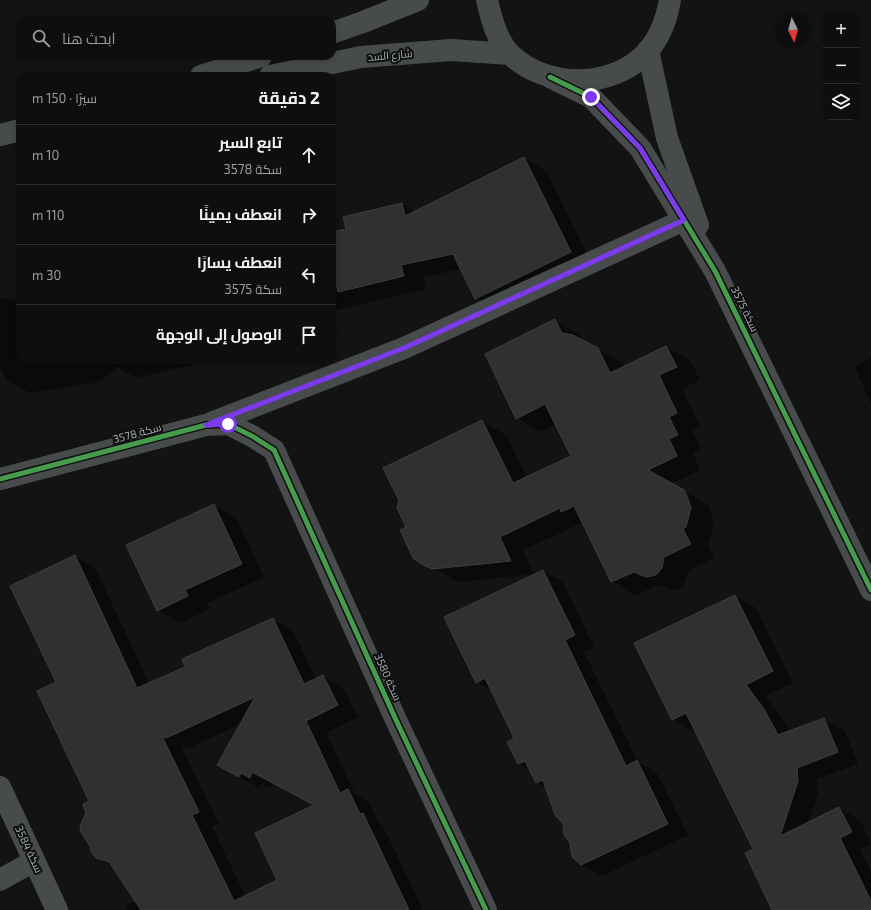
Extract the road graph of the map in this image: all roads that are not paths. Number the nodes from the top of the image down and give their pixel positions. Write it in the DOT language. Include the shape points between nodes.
graph roads {
  1 [pos="418,0"];
  2 [pos="487,0"];
  3 [pos="681,0"];
  4 [pos="668,9"];
  5 [pos="336,32"];
  6 [pos="648,50"];
  7 [pos="510,54"];
  8 [pos="249,60"];
  9 [pos="213,72"];
  10 [pos="289,72"];
  11 [pos="550,77"];
  12 [pos="16,131"];
  13 [pos="0,135"];
  14 [pos="684,220"];
  15 [pos="715,271"];
  16 [pos="206,425"];
  17 [pos="274,450"];
  18 [pos="0,478"];
  19 [pos="871,590"];
  20 [pos="0,787"];
  21 [pos="34,861"];
  22 [pos="0,880"];
  23 [pos="57,910"];
  24 [pos="486,910"];
  1 -- 5 [label="street"];
  2 -- 7 [label="street" via="494,27"];
  3 -- 4 [label="street"];
  4 -- 6 [label="street" via="659,35"];
  6 -- 11 [label="street" via="628,68 603,78 577,81"];
  6 -- 15 [label="street, سكة 3575" via="667,138"];
  7 -- 10 [label="street, شارع السد" via="451,50 361,57"];
  7 -- 11 [label="street, سكة 3575"];
  8 -- 9 [label="street"];
  11 -- 14 [label="street, سكة 3575" via="591,97 640,148"];
  12 -- 13 [label="street"];
  14 -- 15 [label="street, سكة 3575"];
  14 -- 16 [label="street" via="404,348"];
  15 -- 19 [label="street, سكة 3575"];
  16 -- 17 [label="street, سكة 3578" via="228,424"];
  16 -- 18 [label="street, سكة 3578"];
  17 -- 24 [label="street, سكة 3580" via="396,720"];
  20 -- 21 [label="street, سكة 3584"];
  21 -- 22 [label="street"];
  21 -- 23 [label="street, سكة 3584"];
}
